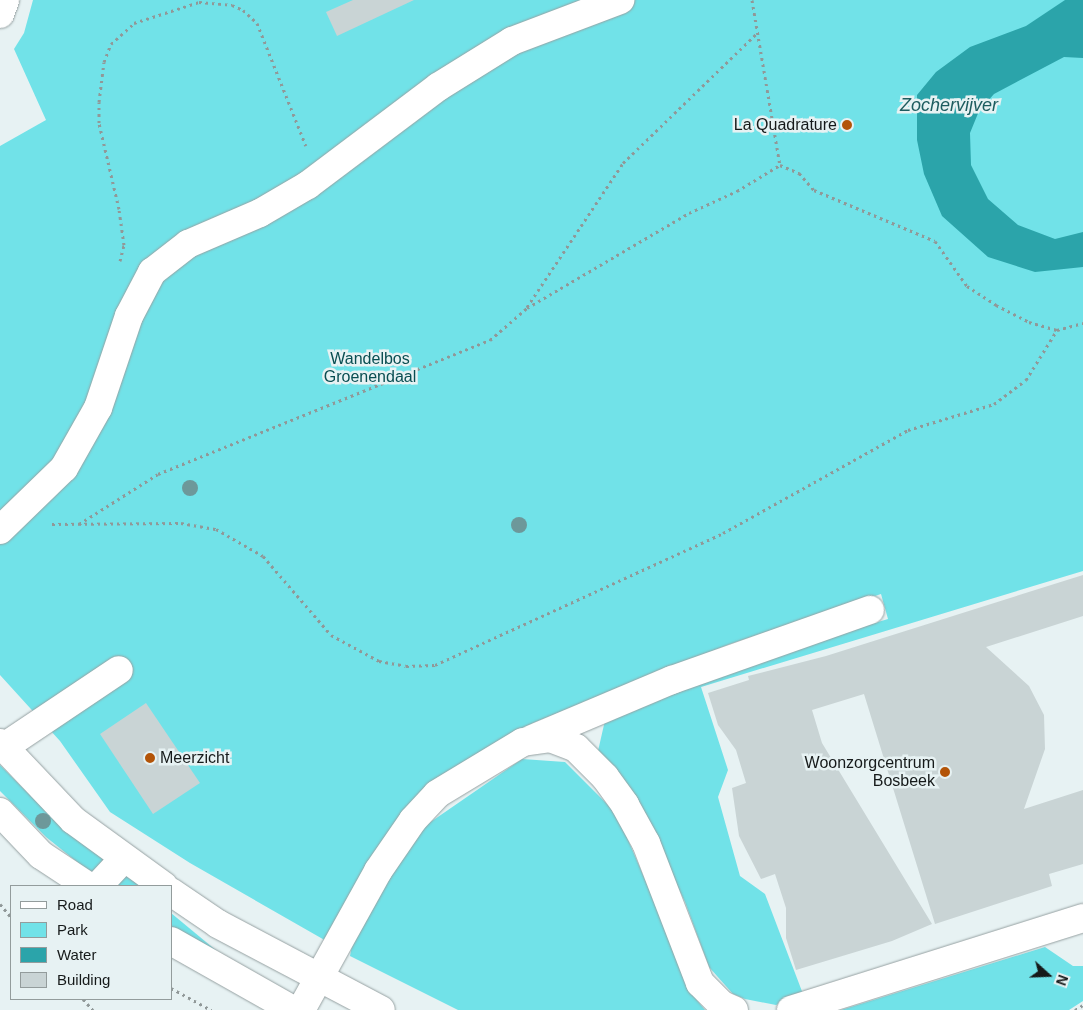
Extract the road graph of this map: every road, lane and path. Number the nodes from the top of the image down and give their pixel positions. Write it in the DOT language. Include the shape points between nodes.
graph roads {
  1 [pos="5,0"];
  2 [pos="620,0"];
  3 [pos="752,0"];
  4 [pos="0,14"];
  5 [pos="756,34"];
  6 [pos="780,165"];
  7 [pos="319,176"];
  8 [pos="119,271"];
  9 [pos="526,308"];
  10 [pos="1083,323"];
  11 [pos="1057,330"];
  12 [pos="6,525"];
  13 [pos="78,525"];
  14 [pos="870,610"];
  15 [pos="120,670"];
  16 [pos="523,742"];
  17 [pos="2,745"];
  18 [pos="0,812"];
  19 [pos="124,858"];
  20 [pos="86,885"];
  21 [pos="99,885"];
  22 [pos="163,885"];
  23 [pos="172,893"];
  24 [pos="0,904"];
  25 [pos="10,916"];
  26 [pos="1083,918"];
  27 [pos="172,942"];
  28 [pos="319,978"];
  29 [pos="172,989"];
  30 [pos="84,1000"];
  31 [pos="1083,1005"];
  32 [pos="93,1010"];
  33 [pos="211,1010"];
  34 [pos="293,1010"];
  35 [pos="301,1010"];
  36 [pos="381,1010"];
  37 [pos="734,1010"];
  38 [pos="791,1010"];
  39 [pos="1075,1010"];
  1 -- 4 [label="street"];
  2 -- 7 [label="street" via="512,41 438,86"];
  3 -- 5 [label="path"];
  5 -- 6 [label="path"];
  5 -- 9 [label="path" via="623,163"];
  6 -- 9 [label="path" via="737,191 689,213"];
  6 -- 11 [label="path" via="799,172 814,190 935,241 967,286 1028,322"];
  7 -- 8 [label="path" via="257,23 243,10 199,2 134,23 111,44 104,62 99,102 99,123 124,244"];
  7 -- 12 [label="street" via="260,213 188,244 152,272 129,316 98,408 64,468"];
  9 -- 13 [label="path" via="490,340 158,474"];
  10 -- 11 [label="path"];
  11 -- 13 [label="path" via="1026,380 994,404 908,430 723,533 435,665 378,661 331,635 263,556 216,529 181,523"];
  12 -- 13 [label="path"];
  14 -- 16 [label="street" via="672,680"];
  15 -- 17 [label="street"];
  16 -- 28 [label="street" via="437,794 413,820 378,871"];
  16 -- 37 [label="street" via="550,738 576,748 606,777 646,843 700,983 722,1005"];
  17 -- 19 [label="street" via="73,820"];
  18 -- 20 [label="street" via="41,855"];
  19 -- 21 [label="street"];
  19 -- 22 [label="street"];
  23 -- 28 [label="street" via="218,924"];
  24 -- 25 [label="path"];
  26 -- 38 [label="street"];
  27 -- 34 [label="street"];
  28 -- 35 [label="street"];
  28 -- 36 [label="street"];
  29 -- 33 [label="path"];
  30 -- 32 [label="path"];
  31 -- 39 [label="path"];
}
